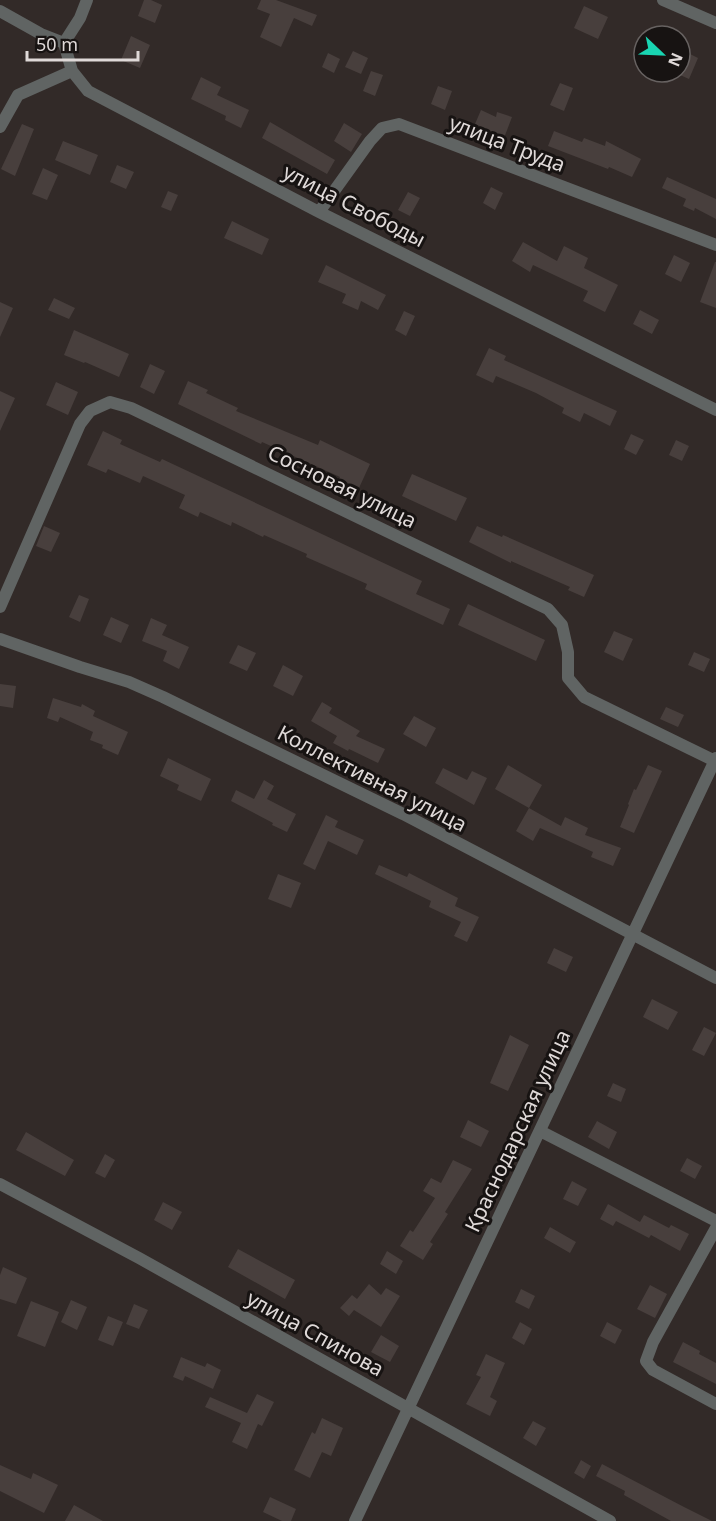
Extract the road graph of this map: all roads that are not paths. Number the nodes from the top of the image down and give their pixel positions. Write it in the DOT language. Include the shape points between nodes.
graph roads {
  1 [pos="87,0"];
  2 [pos="663,0"];
  3 [pos="0,11"];
  4 [pos="716,23"];
  5 [pos="64,43"];
  6 [pos="72,71"];
  7 [pos="0,127"];
  8 [pos="319,212"];
  9 [pos="716,245"];
  10 [pos="716,410"];
  11 [pos="0,607"];
  12 [pos="0,639"];
  13 [pos="716,760"];
  14 [pos="633,934"];
  15 [pos="716,978"];
  16 [pos="540,1131"];
  17 [pos="0,1184"];
  18 [pos="716,1221"];
  19 [pos="716,1228"];
  20 [pos="716,1404"];
  21 [pos="408,1408"];
  22 [pos="354,1521"];
  23 [pos="610,1521"];
  1 -- 5 [label="street"];
  2 -- 4 [label="street"];
  3 -- 5 [label="street"];
  5 -- 6 [label="street, улица Свободы"];
  6 -- 7 [label="street" via="18,95"];
  6 -- 8 [label="street, улица Свободы" via="88,91"];
  8 -- 9 [label="street, улица Труда" via="376,134 382,128 399,124"];
  8 -- 10 [label="street, улица Свободы"];
  11 -- 13 [label="street, Сосновая улица" via="80,424 90,411 110,402 131,408 548,609 562,625 568,678 584,698"];
  12 -- 14 [label="street, Коллективная улица" via="163,696 403,814"];
  13 -- 14 [label="street, Краснодарская улица"];
  14 -- 15 [label="street, Коллективная улица"];
  14 -- 16 [label="street, Краснодарская улица"];
  16 -- 18 [label="street"];
  16 -- 21 [label="street, Краснодарская улица"];
  17 -- 21 [label="street, улица Спинова"];
  19 -- 20 [label="street" via="646,1361 653,1370"];
  21 -- 22 [label="street, Краснодарская улица"];
  21 -- 23 [label="street, улица Спинова"];
}
